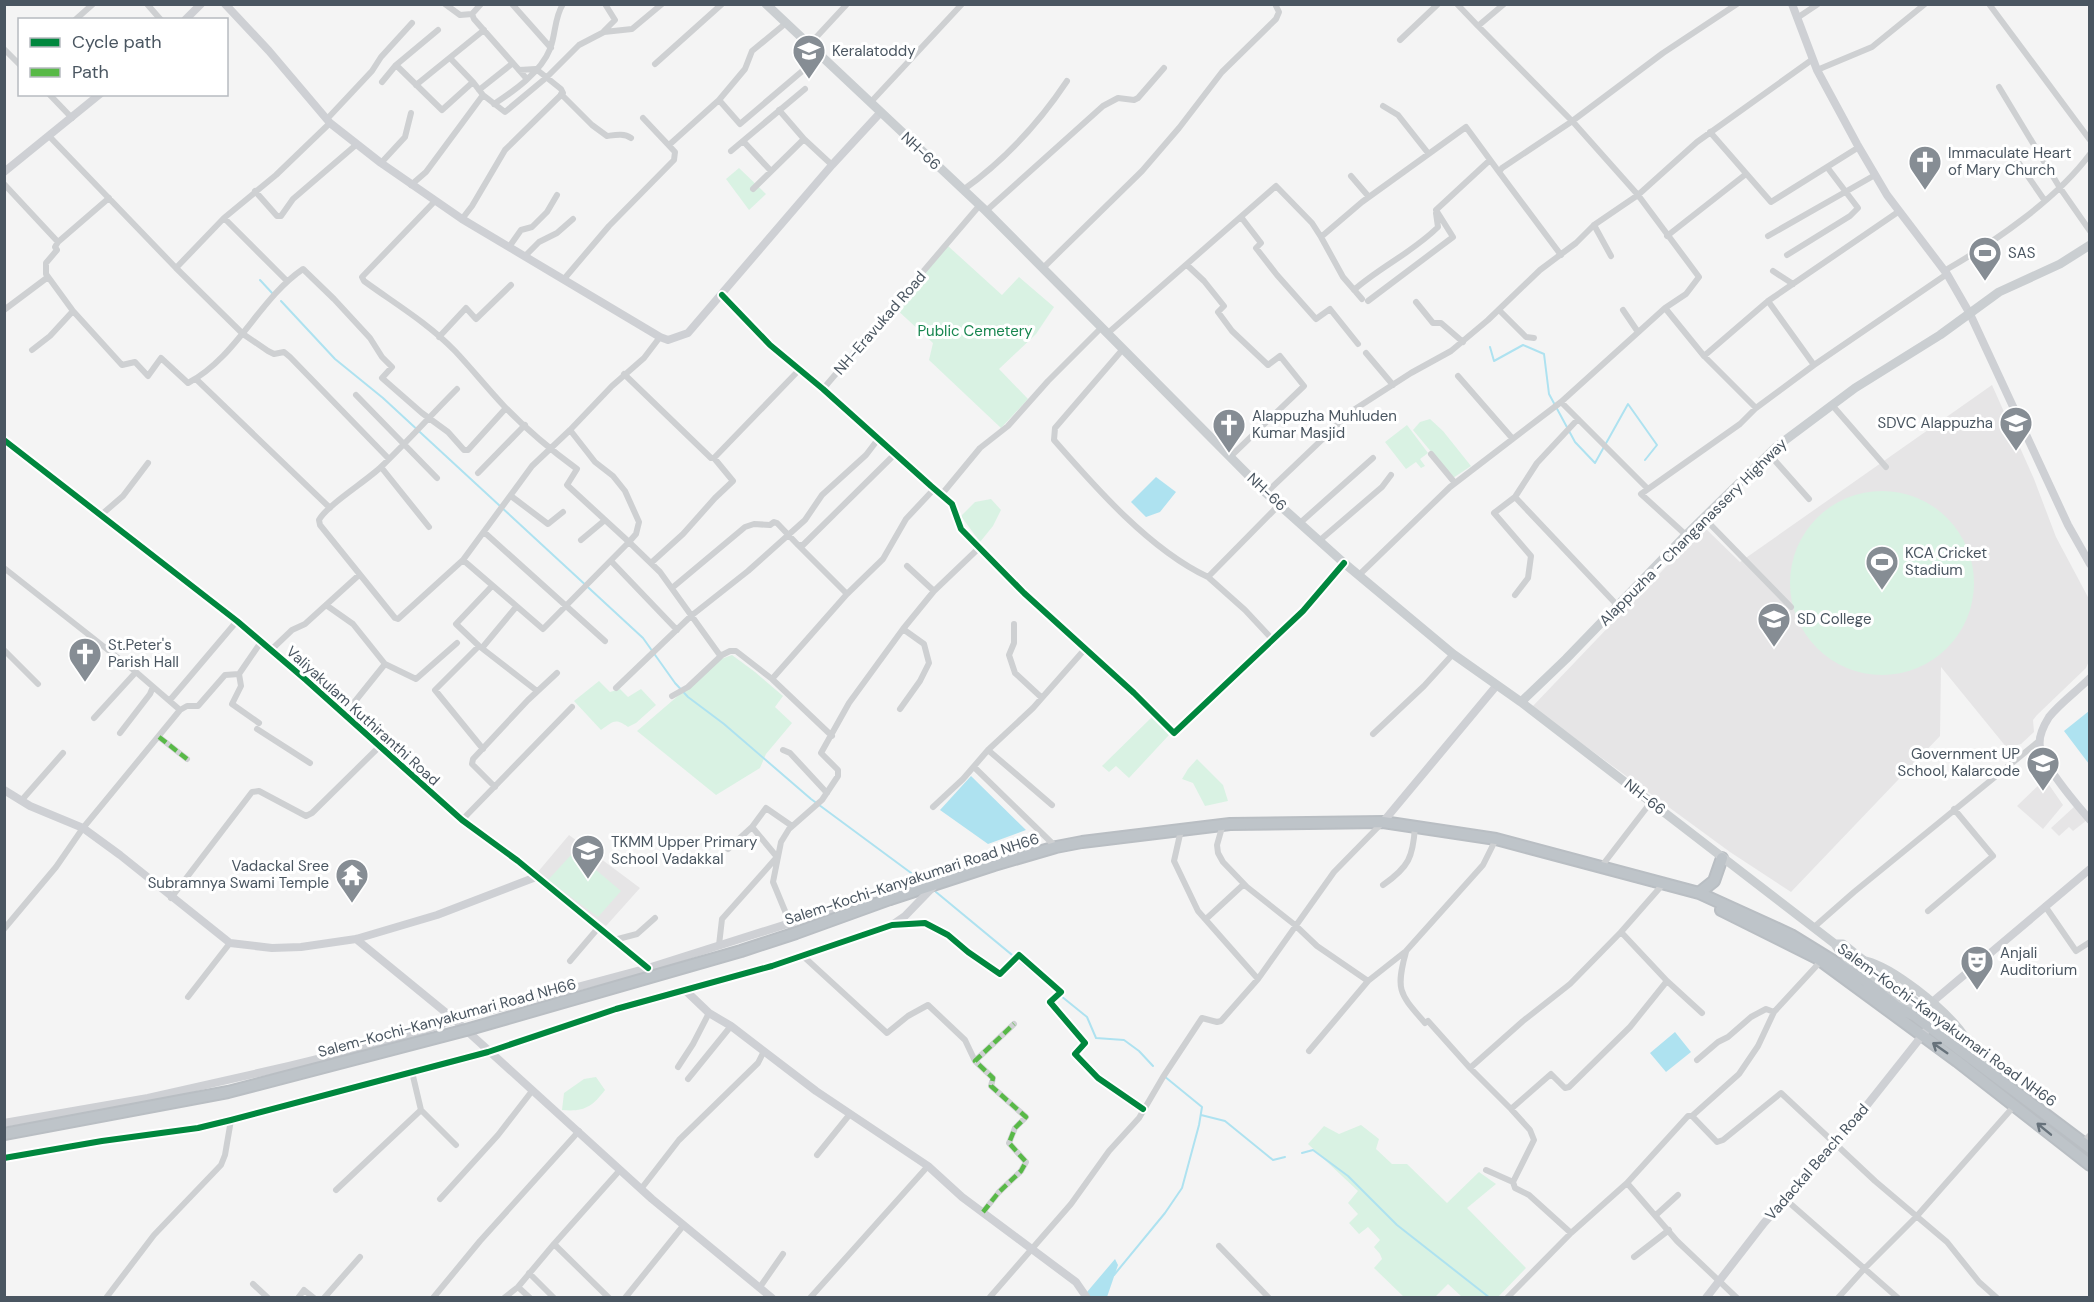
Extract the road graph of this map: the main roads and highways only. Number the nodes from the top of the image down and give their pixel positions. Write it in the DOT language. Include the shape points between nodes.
graph roads {
  1 [pos="767,5"];
  2 [pos="2090,245"];
  3 [pos="1521,702"];
  4 [pos="1722,858"];
  5 [pos="1665,883"];
  6 [pos="1699,892"];
  7 [pos="1835,945"];
  8 [pos="1866,961"];
  9 [pos="1922,1012"];
  10 [pos="1926,1031"];
  11 [pos="1985,1068"];
  12 [pos="4,1134"];
  13 [pos="2087,1142"];
  14 [pos="2090,1165"];
  1 -- 3 [label="main road, NH-66" via="982,208 1266,493 1453,654"];
  2 -- 3 [label="main road, Alappuzha - Changanassery Highway" via="2060,264 1999,292 1832,405 1769,454"];
  3 -- 4 [label="main road, NH-66"];
  4 -- 6 [label="highway" via="1714,881"];
  4 -- 7 [label="main road, NH-66"];
  5 -- 6 [label="highway, Salem-Kochi-Kanyakumari Road NH66"];
  5 -- 10 [label="highway" via="1821,961"];
  5 -- 12 [label="highway, Salem-Kochi-Kanyakumari Road NH66, bridge" via="1496,839 1383,822 1223,824 1125,836 1056,847 741,951 455,1033 228,1092"];
  6 -- 10 [label="highway, Salem-Kochi-Kanyakumari Road NH66" via="1825,955"];
  7 -- 8 [label="main road" via="1843,944"];
  7 -- 9 [label="main road" via="1915,1012"];
  8 -- 9 [label="main road" via="1921,1006"];
  8 -- 11 [label="main road" via="1888,969 1931,1003 1959,1029"];
  9 -- 10 [label="main road" via="1927,1017"];
  10 -- 11 [label="highway, Salem-Kochi-Kanyakumari Road NH66"];
  14 -- 10 [label="highway, one-way"];
  11 -- 13 [label="highway, Salem-Kochi-Kanyakumari Road NH66"];
}
